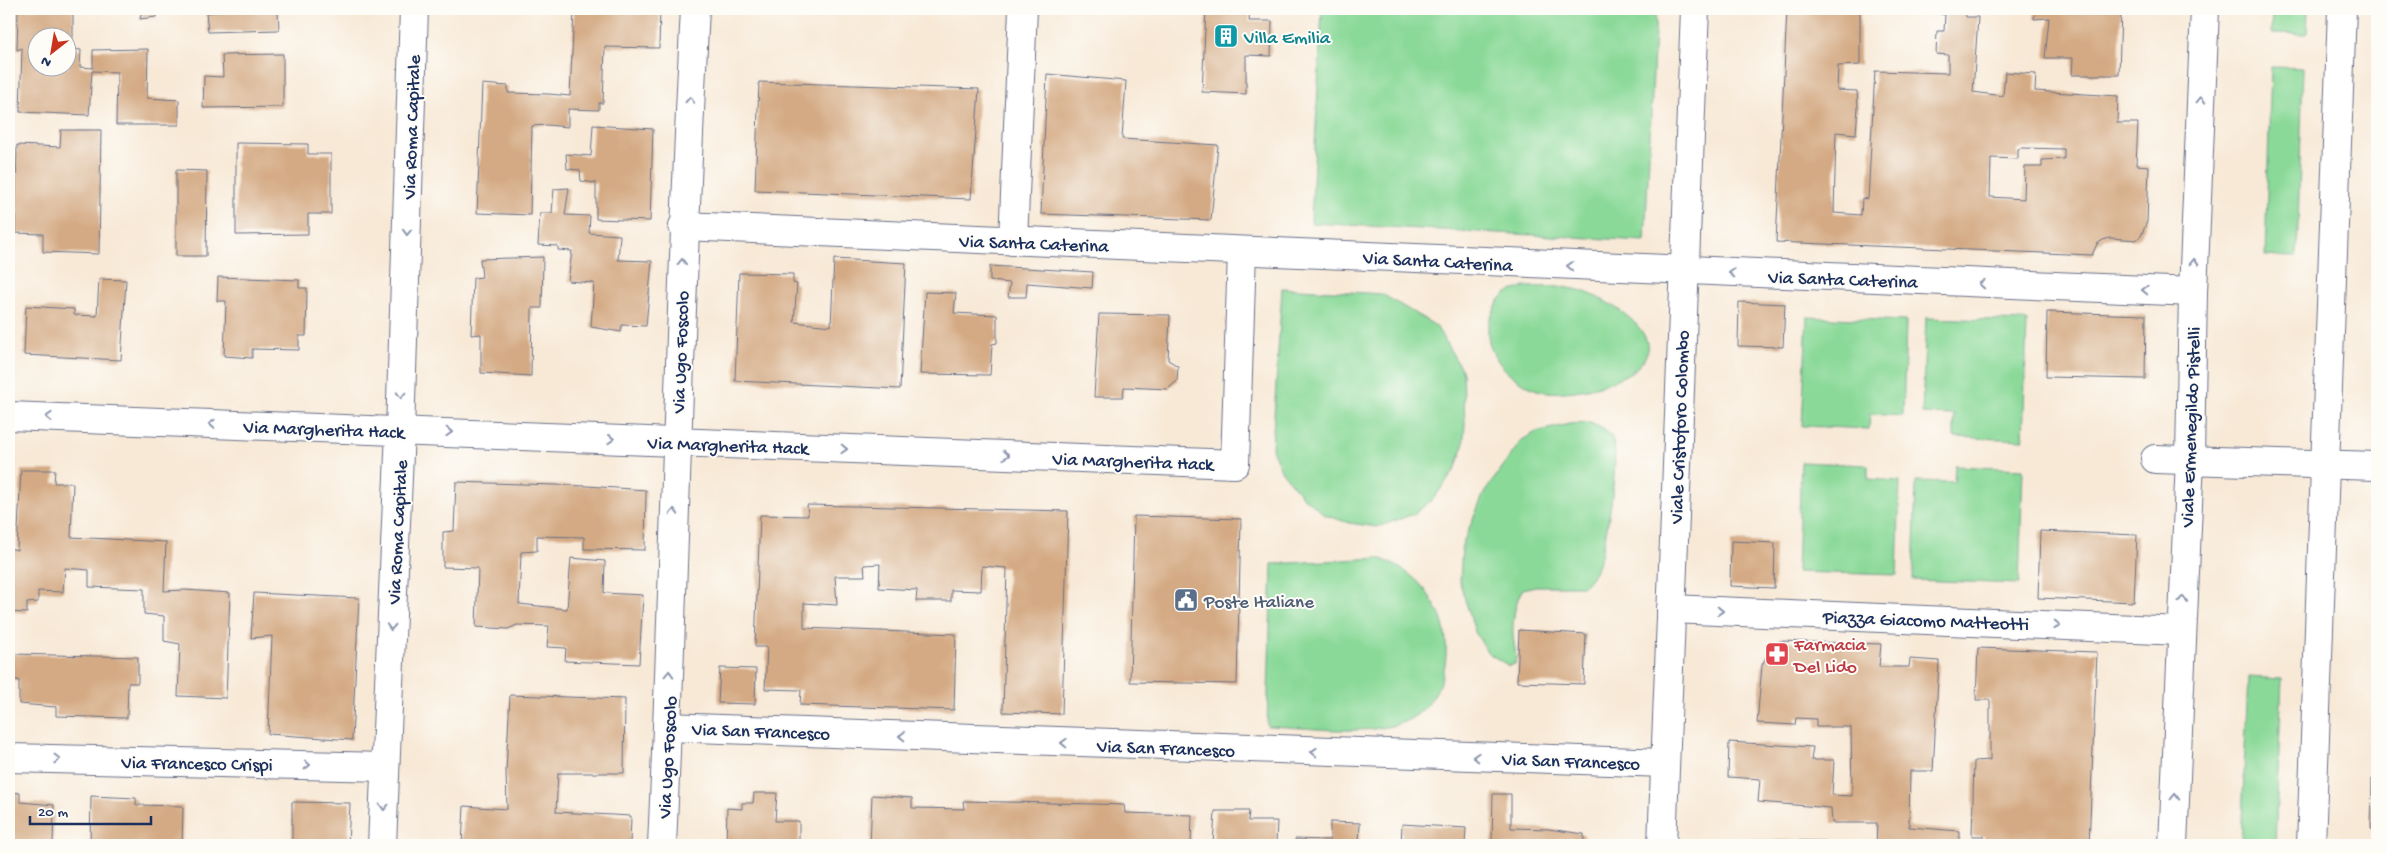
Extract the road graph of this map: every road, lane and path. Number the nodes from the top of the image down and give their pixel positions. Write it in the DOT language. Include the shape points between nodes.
graph roads {
  1 [pos="414,9"];
  2 [pos="695,9"];
  3 [pos="1023,9"];
  4 [pos="1695,9"];
  5 [pos="2205,9"];
  6 [pos="2342,9"];
  7 [pos="683,226"];
  8 [pos="1013,241"];
  9 [pos="1242,251"];
  10 [pos="1685,271"];
  11 [pos="2193,292"];
  12 [pos="9,416"];
  13 [pos="400,431"];
  14 [pos="676,442"];
  15 [pos="2155,459"];
  16 [pos="2190,459"];
  17 [pos="2326,464"];
  18 [pos="2377,466"];
  19 [pos="1671,609"];
  20 [pos="2181,631"];
  21 [pos="667,727"];
  22 [pos="9,758"];
  23 [pos="1665,764"];
  24 [pos="385,767"];
  25 [pos="382,845"];
  26 [pos="662,845"];
  27 [pos="1662,845"];
  28 [pos="2173,845"];
  29 [pos="2311,845"];
  1 -- 13 [label="street, Via Roma Capitale, one-way"];
  7 -- 2 [label="street, Via Ugo Foscolo, one-way"];
  3 -- 8 [label="street"];
  4 -- 10 [label="street, Viale Cristoforo Colombo"];
  11 -- 5 [label="street, Viale Ermenegildo Pistelli, one-way"];
  6 -- 17 [label="street"];
  7 -- 8 [label="street, Via Santa Caterina"];
  14 -- 7 [label="street, Via Ugo Foscolo, one-way"];
  8 -- 9 [label="street, Via Santa Caterina"];
  10 -- 9 [label="street, Via Santa Caterina, one-way"];
  14 -- 9 [label="street, Via Margherita Hack, one-way" via="1235,464"];
  11 -- 10 [label="street, Via Santa Caterina, one-way"];
  10 -- 19 [label="street, Viale Cristoforo Colombo"];
  11 -- 16 [label="street, Viale Ermenegildo Pistelli"];
  13 -- 12 [label="street, Via Margherita Hack, one-way"];
  13 -- 14 [label="street, Via Margherita Hack, one-way"];
  13 -- 24 [label="street, Via Roma Capitale, one-way"];
  21 -- 14 [label="street, Via Ugo Foscolo, one-way"];
  15 -- 16 [label="street"];
  16 -- 17 [label="street"];
  20 -- 16 [label="street, Viale Ermenegildo Pistelli, one-way"];
  17 -- 18 [label="street"];
  17 -- 29 [label="street"];
  19 -- 20 [label="street, Piazza Giacomo Matteotti, one-way"];
  19 -- 23 [label="street, Viale Cristoforo Colombo"];
  28 -- 20 [label="street, Viale Ermenegildo Pistelli, one-way"];
  23 -- 21 [label="street, Via San Francesco, one-way"];
  21 -- 26 [label="street, Via Ugo Foscolo"];
  22 -- 24 [label="street, Via Francesco Crispi, one-way"];
  23 -- 27 [label="street, Viale Cristoforo Colombo"];
  24 -- 25 [label="street, Via Roma Capitale, one-way"];
}
